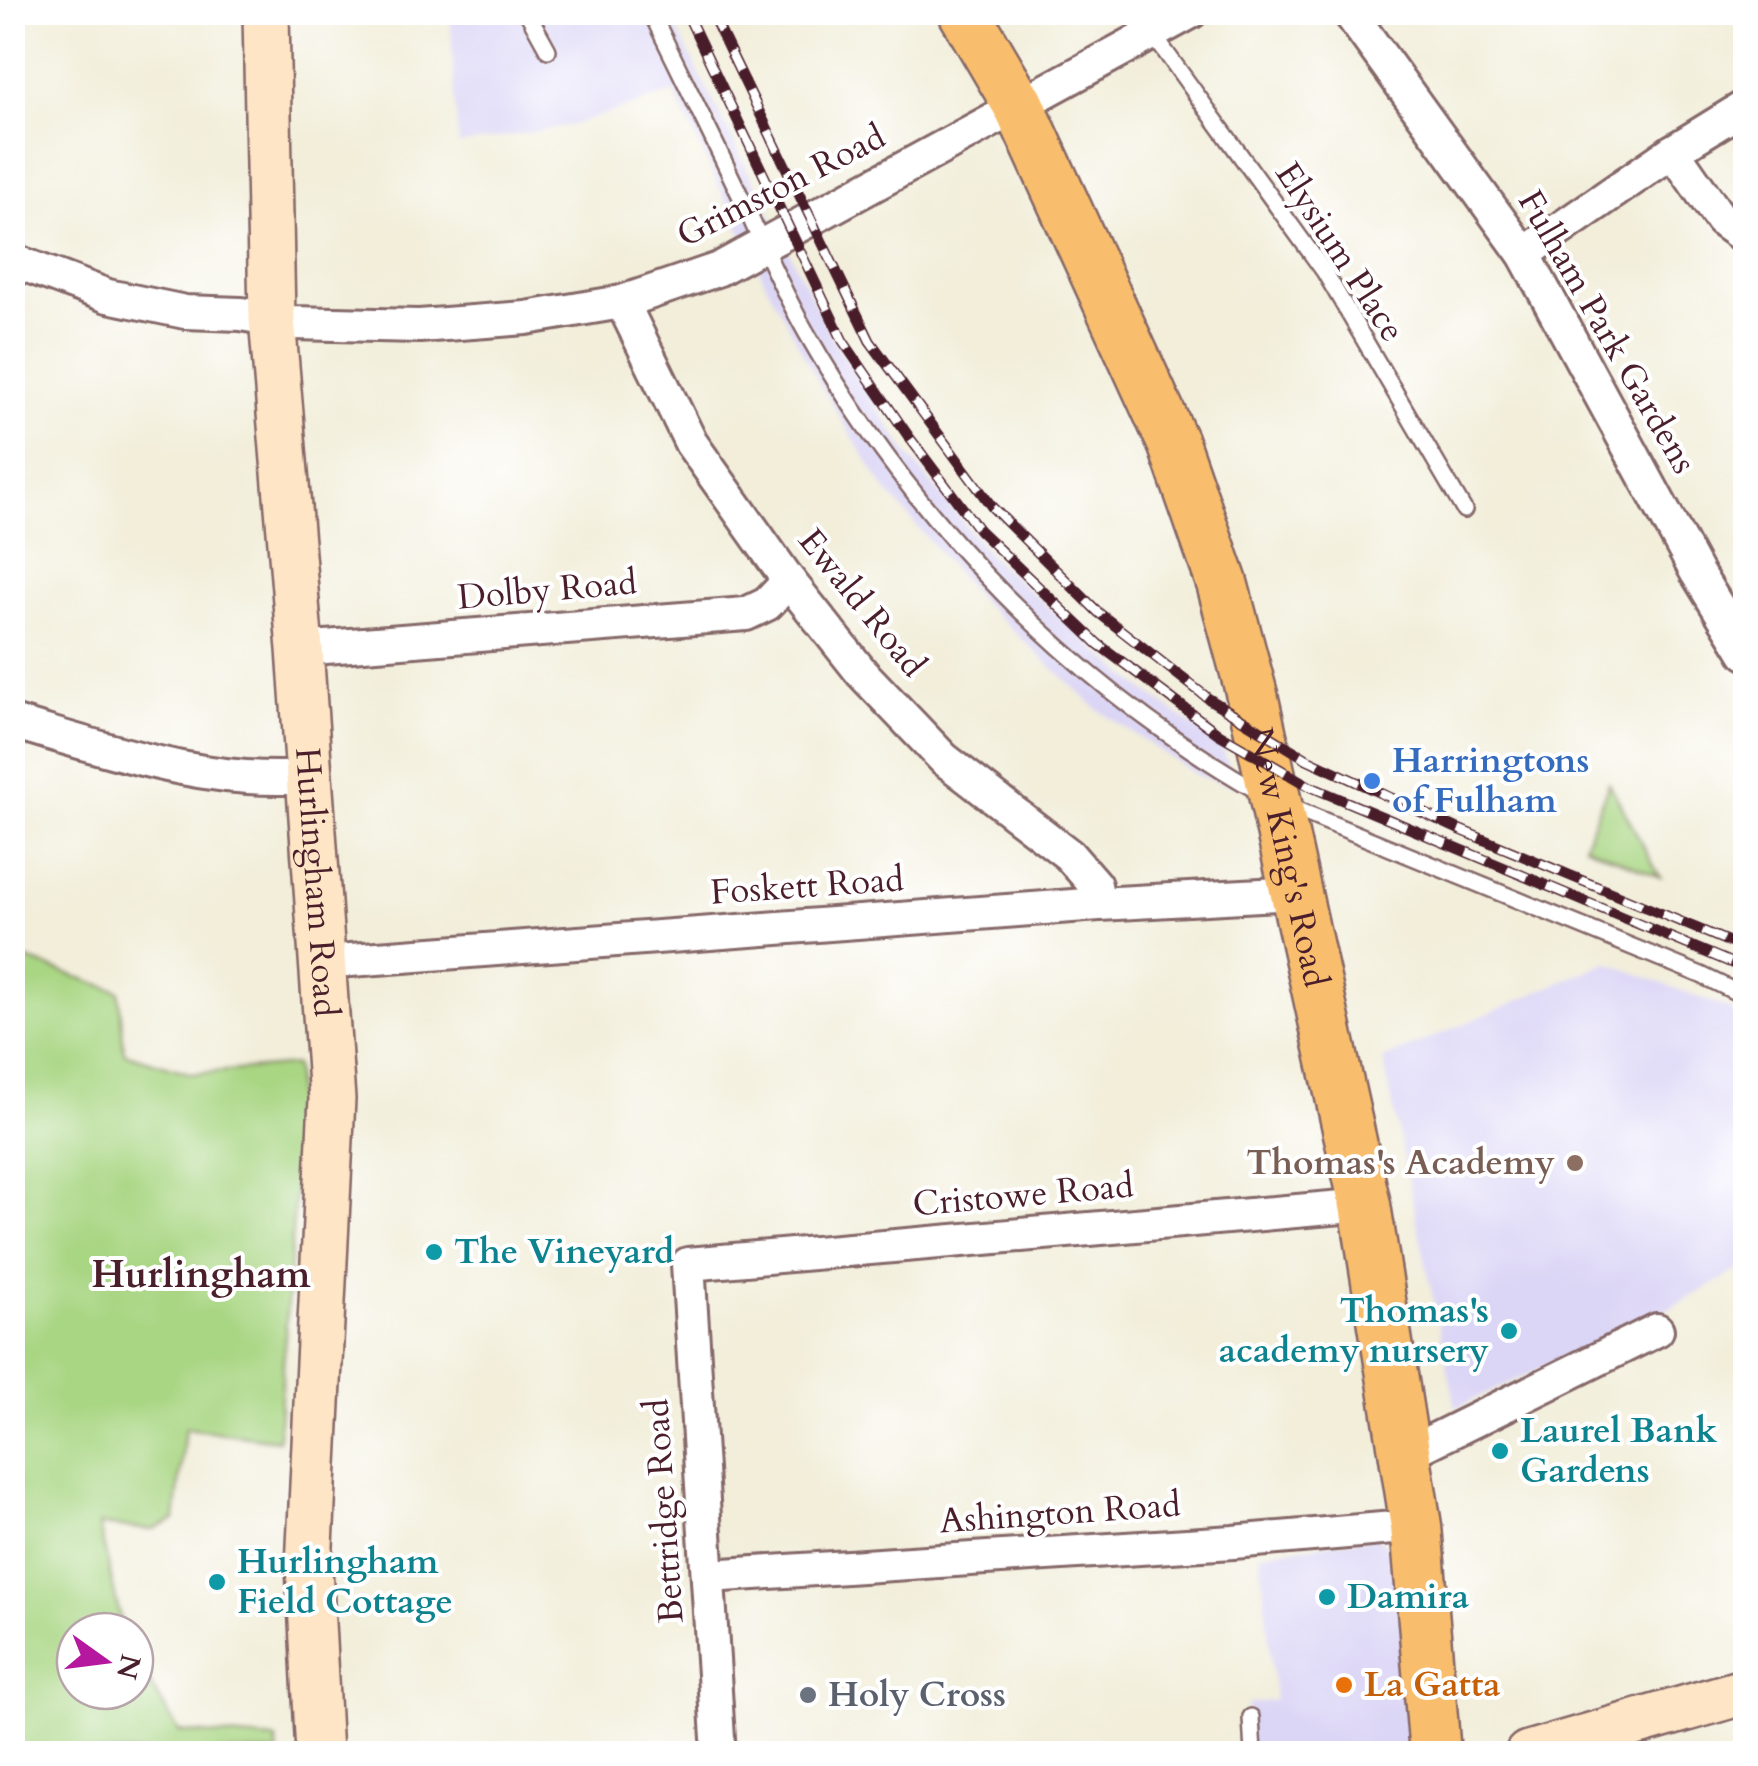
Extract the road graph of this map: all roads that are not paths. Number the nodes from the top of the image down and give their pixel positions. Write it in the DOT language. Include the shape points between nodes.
graph roads {
  1 [pos="266,12"];
  2 [pos="527,12"];
  3 [pos="651,12"];
  4 [pos="964,12"];
  5 [pos="1191,12"];
  6 [pos="1348,12"];
  7 [pos="1154,36"];
  8 [pos="548,50"];
  9 [pos="1018,104"];
  10 [pos="1746,106"];
  11 [pos="1672,151"];
  12 [pos="1746,238"];
  13 [pos="763,245"];
  14 [pos="1524,254"];
  15 [pos="12,260"];
  16 [pos="622,302"];
  17 [pos="272,319"];
  18 [pos="1464,510"];
  19 [pos="788,582"];
  20 [pos="300,650"];
  21 [pos="1746,653"];
  22 [pos="12,722"];
  23 [pos="308,777"];
  24 [pos="1274,800"];
  25 [pos="1296,893"];
  26 [pos="1100,904"];
  27 [pos="324,962"];
  28 [pos="1746,997"];
  29 [pos="1365,1205"];
  30 [pos="688,1264"];
  31 [pos="1657,1330"];
  32 [pos="1406,1454"];
  33 [pos="1416,1526"];
  34 [pos="708,1576"];
  35 [pos="1746,1691"];
  36 [pos="1252,1717"];
  37 [pos="319,1754"];
  38 [pos="719,1754"];
  39 [pos="1253,1754"];
  40 [pos="1435,1754"];
  41 [pos="1528,1754"];
  1 -- 17 [label="street, Hurlingham Road"];
  2 -- 8 [label="lane"];
  3 -- 13 [label="lane"];
  4 -- 9 [label="main road, New King's Road"];
  5 -- 7 [label="street, Grimston Road"];
  6 -- 14 [label="street, Fulham Park Gardens"];
  7 -- 9 [label="street, Grimston Road"];
  7 -- 18 [label="lane, Elysium Place" via="1324,271"];
  9 -- 13 [label="street, Grimston Road"];
  9 -- 24 [label="main road, New King's Road" via="1173,443 1222,583"];
  10 -- 11 [label="street"];
  11 -- 12 [label="street" via="1721,220"];
  11 -- 14 [label="street"];
  13 -- 16 [label="street, Grimston Road" via="718,269"];
  13 -- 24 [label="lane" via="805,332 882,453 967,559 1083,668 1189,750"];
  14 -- 21 [label="street, Fulham Park Gardens"];
  15 -- 17 [label="street, Grimston Road" via="108,296 185,312"];
  16 -- 17 [label="street, Grimston Road" via="419,326"];
  16 -- 19 [label="street, Ewald Road" via="691,443"];
  17 -- 20 [label="street, Hurlingham Road"];
  19 -- 20 [label="street, Dolby Road" via="746,614"];
  19 -- 26 [label="street, Ewald Road" via="944,758 1069,855 1095,886"];
  20 -- 23 [label="street, Hurlingham Road"];
  22 -- 23 [label="street" via="203,773"];
  23 -- 27 [label="street, Hurlingham Road"];
  24 -- 25 [label="main road, New King's Road"];
  24 -- 28 [label="lane"];
  25 -- 26 [label="street, Foskett Road"];
  25 -- 29 [label="main road, New King's Road"];
  26 -- 27 [label="street, Foskett Road"];
  27 -- 37 [label="street, Hurlingham Road" via="332,1099 309,1566"];
  29 -- 30 [label="street, Cristowe Road"];
  29 -- 32 [label="main road, New King's Road"];
  30 -- 34 [label="street, Bettridge Road"];
  31 -- 32 [label="street"];
  32 -- 33 [label="main road, New King's Road"];
  33 -- 34 [label="street, Ashington Road"];
  33 -- 40 [label="main road, New King's Road"];
  34 -- 38 [label="street, Bettridge Road"];
  35 -- 41 [label="street"];
  36 -- 39 [label="lane"];
}
